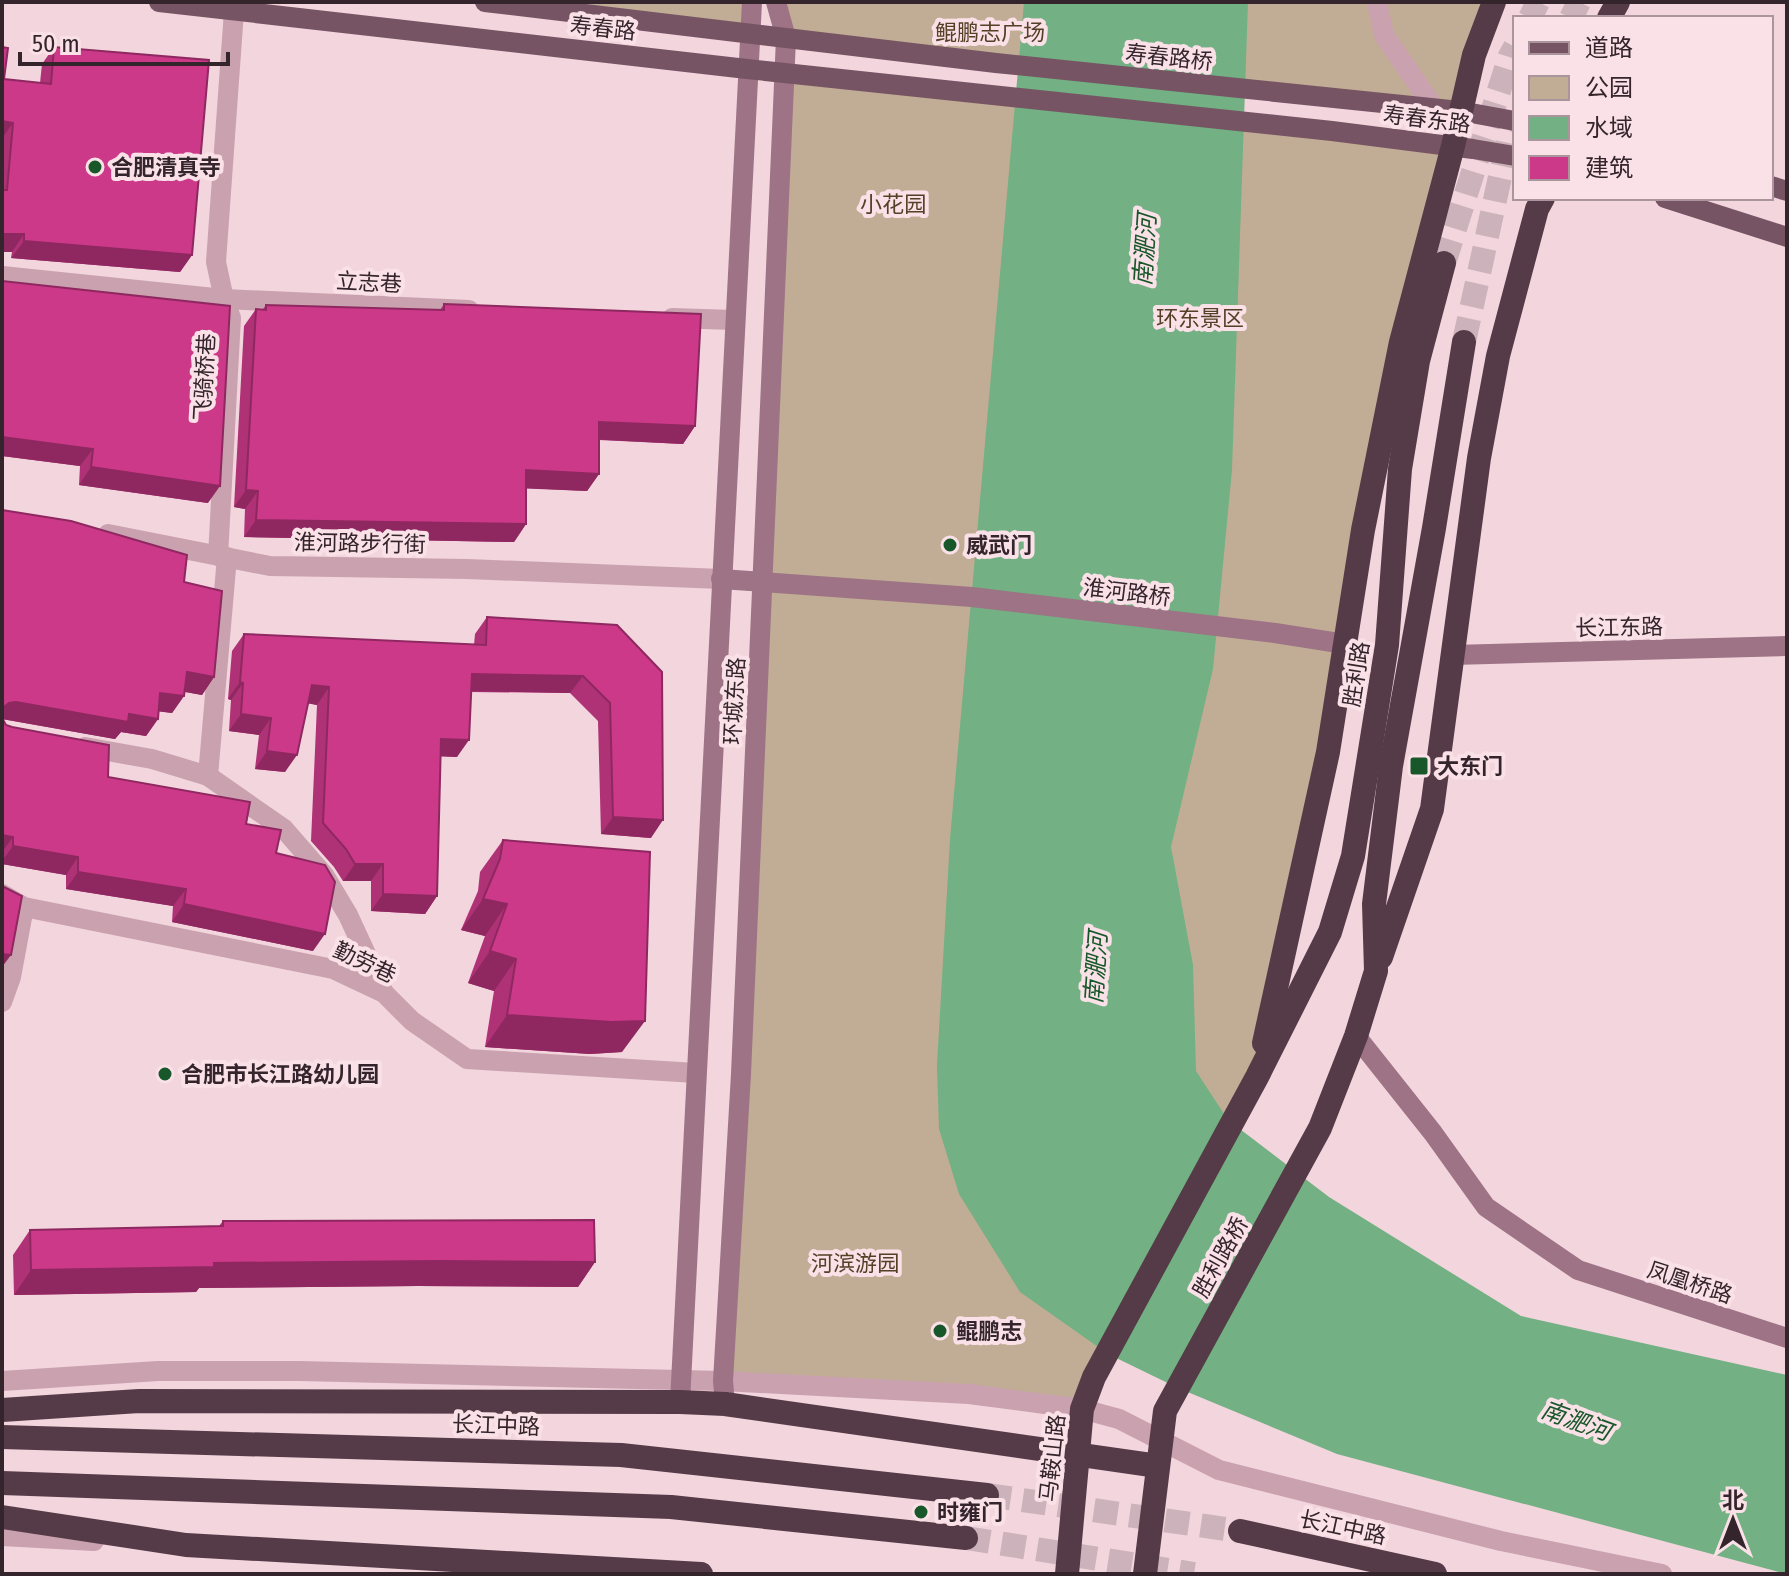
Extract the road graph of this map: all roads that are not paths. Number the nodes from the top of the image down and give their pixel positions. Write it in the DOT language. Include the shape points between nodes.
graph roads {
  1 [pos="159,2"];
  2 [pos="485,2"];
  3 [pos="752,2"];
  4 [pos="776,2"];
  5 [pos="1377,2"];
  6 [pos="1494,2"];
  7 [pos="234,11"];
  8 [pos="749,34"];
  9 [pos="786,38"];
  10 [pos="996,63"];
  11 [pos="747,69"];
  12 [pos="785,72"];
  13 [pos="1338,98"];
  14 [pos="1434,108"];
  15 [pos="1460,111"];
  16 [pos="1513,121"];
  17 [pos="1332,131"];
  18 [pos="1453,146"];
  19 [pos="1513,156"];
  20 [pos="1542,200"];
  21 [pos="1671,200"];
  22 [pos="1787,237"];
  23 [pos="1444,263"];
  24 [pos="2,276"];
  25 [pos="224,299"];
  26 [pos="482,311"];
  27 [pos="647,317"];
  28 [pos="734,320"];
  29 [pos="1464,342"];
  30 [pos="95,532"];
  31 [pos="223,556"];
  32 [pos="721,579"];
  33 [pos="764,582"];
  34 [pos="1345,644"];
  35 [pos="1787,646"];
  36 [pos="1453,655"];
  37 [pos="62,743"];
  38 [pos="208,776"];
  39 [pos="2,894"];
  40 [pos="24,907"];
  41 [pos="1376,971"];
  42 [pos="384,993"];
  43 [pos="2,1002"];
  44 [pos="1356,1036"];
  45 [pos="696,1073"];
  46 [pos="1257,1077"];
  47 [pos="1787,1338"];
  48 [pos="2,1381"];
  49 [pos="680,1391"];
  50 [pos="724,1392"];
  51 [pos="1082,1409"];
  52 [pos="2,1410"];
  53 [pos="2,1437"];
  54 [pos="1161,1441"];
  55 [pos="1076,1455"];
  56 [pos="1158,1466"];
  57 [pos="2,1483"];
  58 [pos="987,1495"];
  59 [pos="2,1517"];
  60 [pos="1240,1531"];
  61 [pos="2,1536"];
  62 [pos="966,1538"];
  63 [pos="186,1545"];
  64 [pos="571,1570"];
  65 [pos="701,1574"];
  66 [pos="1067,1574"];
  67 [pos="1145,1574"];
  68 [pos="1435,1574"];
  69 [pos="1662,1574"];
  1 -- 7 [label="main road, 寿春路"];
  2 -- 8 [label="main road, 寿春路"];
  3 -- 8 [label="street, 环城东路"];
  4 -- 9 [label="street, 环城东路"];
  5 -- 14 [label="street" via="1384,35"];
  6 -- 15 [label="highway"];
  7 -- 11 [label="main road, 寿春路"];
  7 -- 25 [label="street, 飞骑桥巷" via="216,262"];
  8 -- 9 [label="main road, 寿春路"];
  8 -- 11 [label="street, 环城东路"];
  9 -- 10 [label="main road, 寿春路"];
  9 -- 12 [label="street, 环城东路"];
  10 -- 13 [label="main road, 寿春路桥"];
  11 -- 12 [label="main road, 寿春路"];
  11 -- 28 [label="street, 环城东路"];
  12 -- 17 [label="main road, 寿春路"];
  12 -- 33 [label="street, 环城东路"];
  13 -- 14 [label="main road, 寿春东路"];
  14 -- 15 [label="main road, 寿春东路"];
  15 -- 16 [label="main road, 寿春东路"];
  15 -- 18 [label="highway"];
  17 -- 18 [label="main road, 寿春东路"];
  18 -- 19 [label="main road, 寿春东路"];
  18 -- 34 [label="highway" via="1401,342"];
  20 -- 36 [label="highway" via="1498,356"];
  21 -- 22 [label="main road"];
  23 -- 46 [label="highway, 胜利路" via="1418,361 1400,469 1387,645 1353,856 1330,932"];
  24 -- 25 [label="street, 立志巷"];
  25 -- 26 [label="street, 立志巷"];
  25 -- 31 [label="street, 飞骑桥巷" via="231,318"];
  27 -- 28 [label="street"];
  28 -- 32 [label="street, 环城东路"];
  29 -- 41 [label="highway" via="1391,766 1374,904"];
  30 -- 31 [label="street, 淮河路步行街"];
  31 -- 32 [label="street, 淮河路步行街" via="270,566"];
  31 -- 38 [label="street, 飞骑桥巷"];
  32 -- 33 [label="street, 淮河路桥"];
  32 -- 45 [label="street, 环城东路"];
  33 -- 34 [label="street, 淮河路桥" via="972,597"];
  33 -- 50 [label="street, 环城东路"];
  34 -- 46 [label="highway" via="1328,752"];
  35 -- 36 [label="street, 长江东路"];
  36 -- 41 [label="highway" via="1432,809"];
  37 -- 38 [label="street" via="152,759"];
  38 -- 42 [label="street" via="284,829 324,875"];
  39 -- 40 [label="street, 勤劳巷"];
  40 -- 42 [label="street, 勤劳巷" via="333,969"];
  40 -- 43 [label="street"];
  41 -- 44 [label="highway"];
  42 -- 45 [label="street, 勤劳巷" via="412,1021 467,1059"];
  44 -- 47 [label="street, 凤凰桥路" via="1486,1207 1578,1270"];
  44 -- 54 [label="highway, 胜利路桥" via="1320,1128 1165,1411"];
  45 -- 49 [label="street, 环城东路"];
  46 -- 51 [label="highway, 马鞍山路" via="1094,1377"];
  48 -- 49 [label="street" via="158,1371 268,1371"];
  49 -- 50 [label="highway"];
  49 -- 52 [label="highway" via="139,1401"];
  50 -- 51 [label="street" via="969,1394"];
  50 -- 55 [label="highway"];
  51 -- 54 [label="street" via="1119,1419"];
  51 -- 55 [label="highway, 马鞍山路"];
  53 -- 58 [label="highway, 长江中路" via="621,1455"];
  54 -- 56 [label="highway"];
  54 -- 69 [label="street" via="1219,1470 1501,1541"];
  55 -- 56 [label="highway"];
  55 -- 66 [label="highway, 马鞍山路"];
  56 -- 67 [label="highway"];
  57 -- 62 [label="highway" via="671,1507"];
  59 -- 63 [label="highway"];
  60 -- 68 [label="highway, 长江中路"];
  61 -- 63 [label="street"];
  63 -- 64 [label="highway"];
  64 -- 65 [label="highway"];
}
